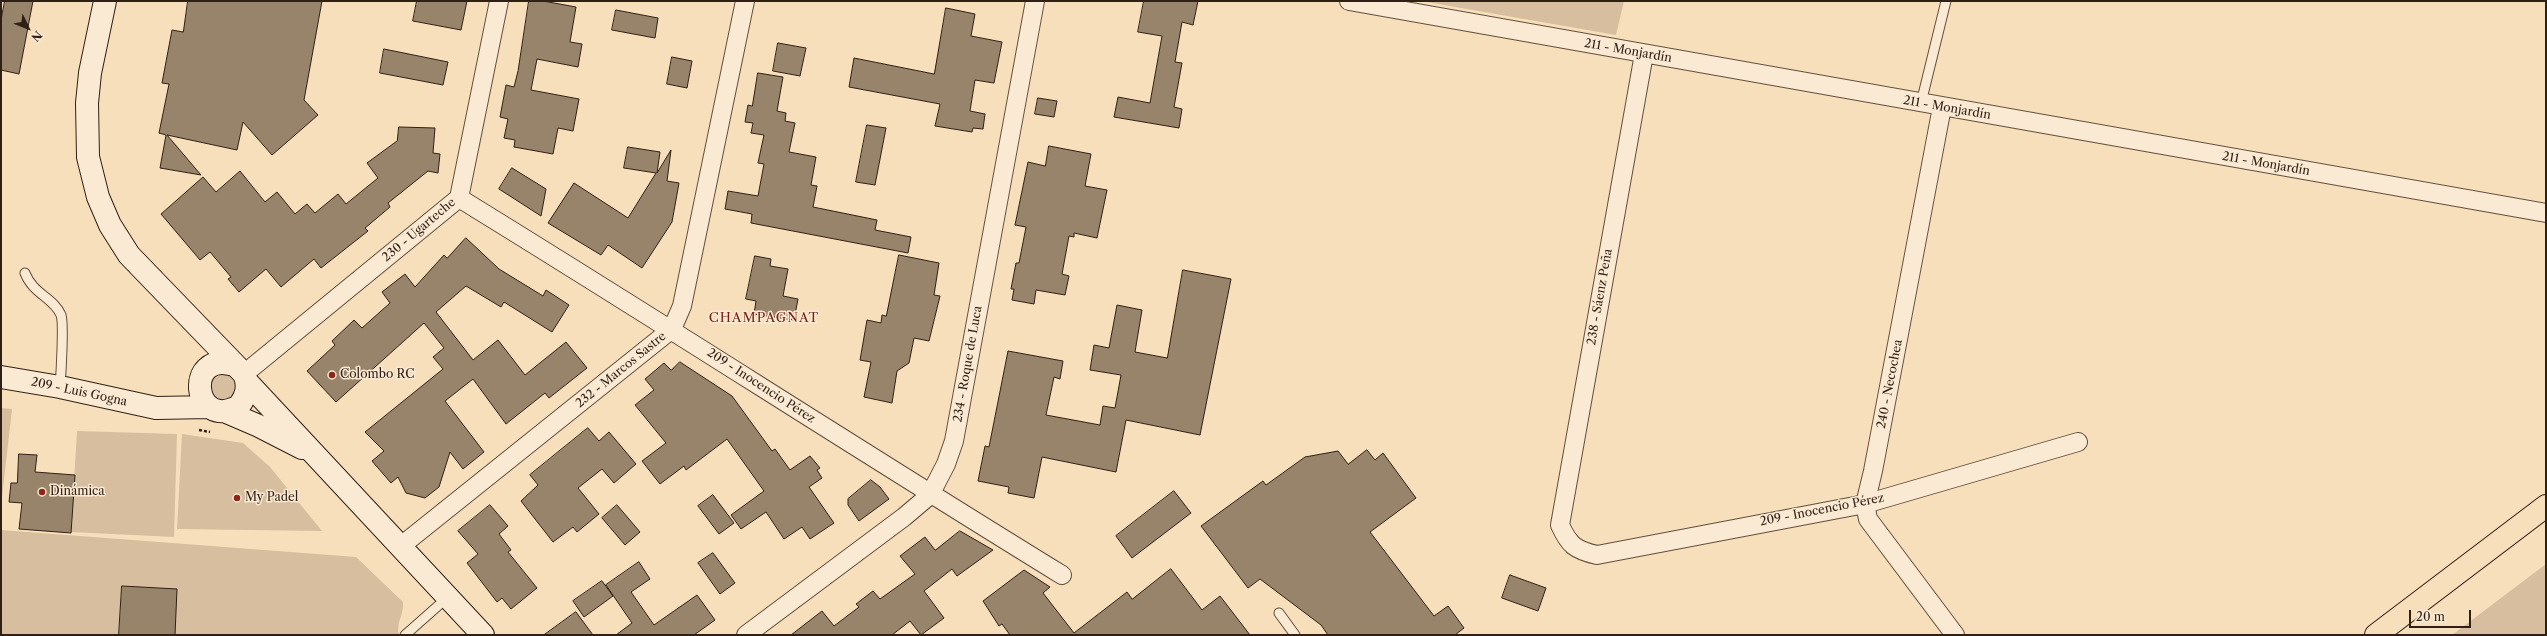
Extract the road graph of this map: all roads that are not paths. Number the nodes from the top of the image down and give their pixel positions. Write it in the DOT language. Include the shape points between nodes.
graph roads {
  1 [pos="105,1"];
  2 [pos="499,1"];
  3 [pos="745,1"];
  4 [pos="1035,1"];
  5 [pos="1349,1"];
  6 [pos="1946,1"];
  7 [pos="1644,54"];
  8 [pos="1921,103"];
  9 [pos="1942,107"];
  10 [pos="459,198"];
  11 [pos="2546,213"];
  12 [pos="25,273"];
  13 [pos="192,323"];
  14 [pos="672,329"];
  15 [pos="242,374"];
  16 [pos="1,377"];
  17 [pos="200,379"];
  18 [pos="60,387"];
  19 [pos="156,408"];
  20 [pos="216,409"];
  21 [pos="2078,442"];
  22 [pos="318,457"];
  23 [pos="930,494"];
  24 [pos="1865,504"];
  25 [pos="2546,506"];
  26 [pos="1567,540"];
  27 [pos="401,546"];
  28 [pos="1062,575"];
  29 [pos="448,597"];
  30 [pos="1279,613"];
  31 [pos="404,635"];
  32 [pos="483,635"];
  33 [pos="746,635"];
  34 [pos="1295,635"];
  35 [pos="1955,635"];
  36 [pos="2376,635"];
  1 -- 13 [label="main road" via="90,73 87,102 88,157 98,197 110,225 129,254"];
  2 -- 10 [label="street, 230 - Ugarteche"];
  3 -- 14 [label="street, 232 - Marcos Sastre" via="682,306"];
  4 -- 23 [label="street, 234 - Roque de Luca" via="954,441 946,464"];
  5 -- 7 [label="street, 211 - Monjardín"];
  6 -- 8 [label="lane"];
  7 -- 8 [label="street, 211 - Monjardín"];
  7 -- 26 [label="street, 238 - Sáenz Peña" via="1560,525"];
  8 -- 9 [label="street, 211 - Monjardín"];
  9 -- 11 [label="street, 211 - Monjardín"];
  9 -- 24 [label="street, 240 - Necochea"];
  10 -- 14 [label="street, 209 - Inocencio Pérez"];
  10 -- 15 [label="street, 230 - Ugarteche"];
  12 -- 18 [label="lane" via="28,282 52,303 61,315"];
  13 -- 15 [label="main road"];
  13 -- 17 [label="main road" via="203,368"];
  14 -- 23 [label="street, 209 - Inocencio Pérez"];
  14 -- 27 [label="street, 232 - Marcos Sastre"];
  15 -- 17 [label="main road" via="227,363 212,365"];
  15 -- 20 [label="main road" via="244,399 239,406"];
  15 -- 22 [label="main road"];
  16 -- 18 [label="main road, 209 - Luis Gogna"];
  17 -- 19 [label="main road" via="177,399"];
  17 -- 20 [label="main road" via="200,396"];
  18 -- 19 [label="main road, 209 - Luis Gogna"];
  19 -- 20 [label="main road, 209 - Luis Gogna"];
  20 -- 22 [label="main road" via="259,426"];
  21 -- 24 [label="street, 209 - Inocencio Pérez"];
  22 -- 27 [label="main road"];
  23 -- 28 [label="street, 209 - Inocencio Pérez"];
  23 -- 33 [label="street, 234 - Roque de Luca" via="904,517"];
  24 -- 26 [label="street, 209 - Inocencio Pérez" via="1596,555 1579,551"];
  24 -- 35 [label="street" via="1868,519"];
  25 -- 36 [label="main road"];
  27 -- 29 [label="main road"];
  29 -- 31 [label="lane"];
  29 -- 32 [label="main road"];
  30 -- 34 [label="lane"];
}
